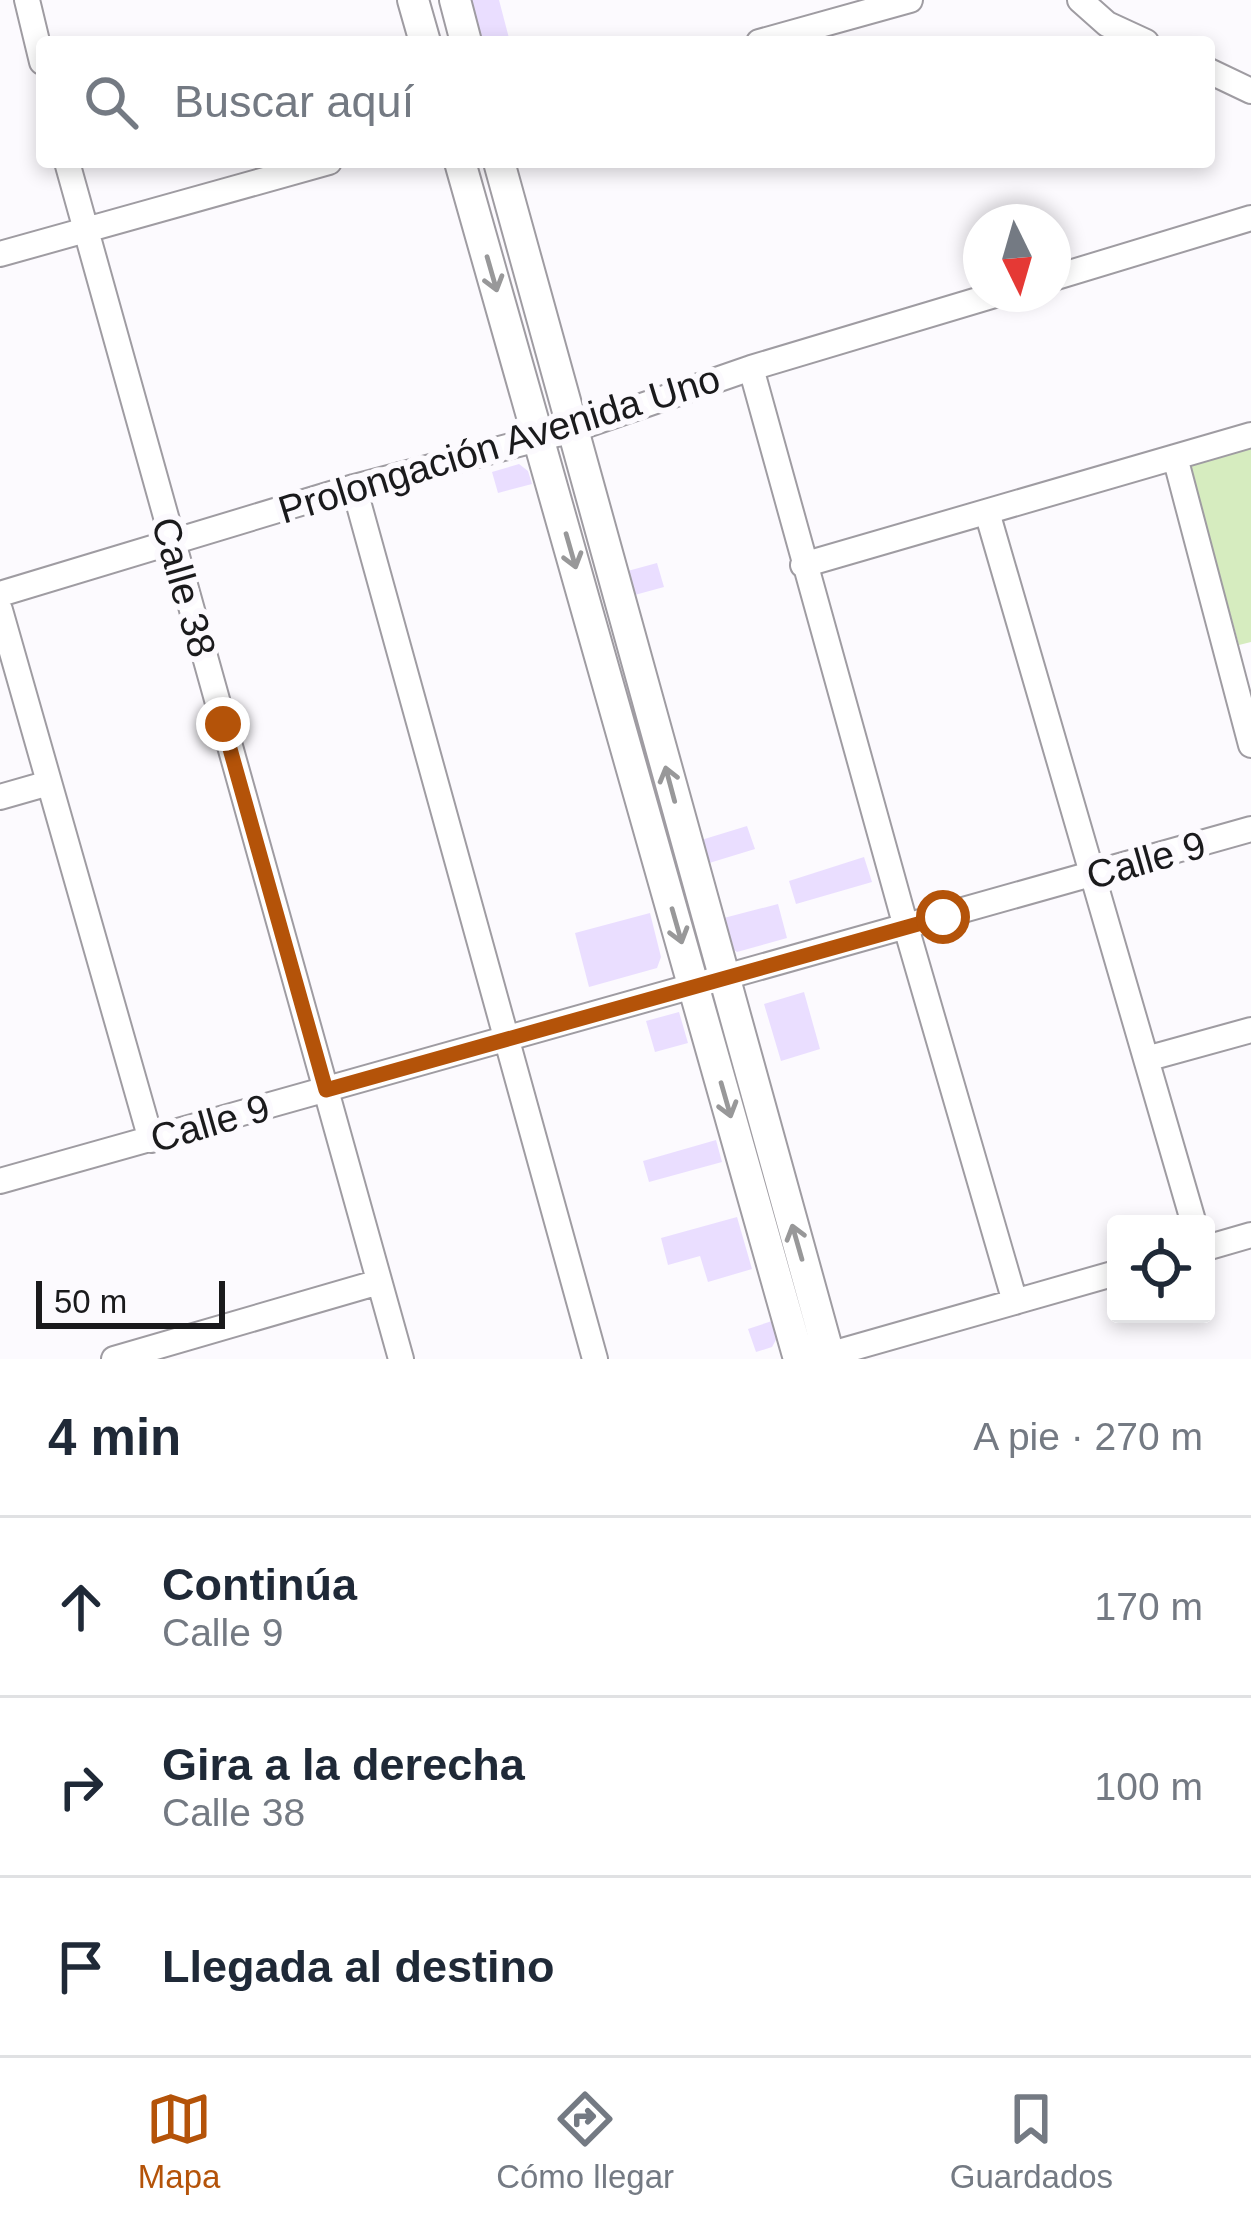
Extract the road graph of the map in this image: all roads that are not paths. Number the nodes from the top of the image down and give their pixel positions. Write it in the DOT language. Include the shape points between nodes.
graph roads {
  1 [pos="413,0"];
  2 [pos="455,0"];
  3 [pos="910,0"];
  4 [pos="1080,0"];
  5 [pos="31,1"];
  6 [pos="0,10"];
  7 [pos="37,36"];
  8 [pos="423,36"];
  9 [pos="464,36"];
  10 [pos="781,36"];
  11 [pos="1133,36"];
  12 [pos="1215,74"];
  13 [pos="1251,91"];
  14 [pos="68,168"];
  15 [pos="307,168"];
  16 [pos="462,168"];
  17 [pos="501,168"];
  18 [pos="1251,218"];
  19 [pos="84,230"];
  20 [pos="0,254"];
  21 [pos="1071,273"];
  22 [pos="963,304"];
  23 [pos="751,368"];
  24 [pos="572,430"];
  25 [pos="1251,435"];
  26 [pos="539,439"];
  27 [pos="1175,457"];
  28 [pos="354,487"];
  29 [pos="987,512"];
  30 [pos="171,542"];
  31 [pos="803,565"];
  32 [pos="0,594"];
  33 [pos="0,610"];
  34 [pos="1251,745"];
  35 [pos="49,783"];
  36 [pos="0,796"];
  37 [pos="1251,829"];
  38 [pos="1094,875"];
  39 [pos="906,928"];
  40 [pos="709,982"];
  41 [pos="1251,1030"];
  42 [pos="507,1040"];
  43 [pos="1146,1059"];
  44 [pos="326,1090"];
  45 [pos="151,1140"];
  46 [pos="0,1181"];
  47 [pos="1191,1215"];
  48 [pos="1251,1235"];
  49 [pos="1215,1245"];
  50 [pos="1107,1276"];
  51 [pos="380,1282"];
  52 [pos="1015,1302"];
  53 [pos="818,1358"];
  54 [pos="114,1359"];
  55 [pos="401,1359"];
  56 [pos="596,1359"];
  1 -- 8 [label="main road"];
  2 -- 9 [label="main road"];
  3 -- 10 [label="street"];
  4 -- 11 [label="street"];
  5 -- 6 [label="street"];
  5 -- 7 [label="street"];
  12 -- 13 [label="street"];
  14 -- 19 [label="street, Calle 38"];
  15 -- 19 [label="street"];
  16 -- 26 [label="main road, one-way"];
  17 -- 24 [label="main road"];
  18 -- 21 [label="street"];
  19 -- 20 [label="street"];
  19 -- 30 [label="street, Calle 38"];
  22 -- 23 [label="street, Prolongación Avenida Uno"];
  23 -- 24 [label="street, Prolongación Avenida Uno"];
  23 -- 31 [label="street"];
  24 -- 26 [label="street, Prolongación Avenida Uno"];
  40 -- 24 [label="main road, one-way"];
  25 -- 27 [label="street"];
  26 -- 28 [label="street, Prolongación Avenida Uno"];
  26 -- 40 [label="main road, one-way"];
  27 -- 29 [label="street"];
  27 -- 34 [label="street"];
  28 -- 30 [label="street, Prolongación Avenida Uno"];
  28 -- 42 [label="street"];
  29 -- 31 [label="street"];
  29 -- 38 [label="street"];
  30 -- 32 [label="street, Prolongación Avenida Uno"];
  30 -- 44 [label="street, Calle 38"];
  31 -- 39 [label="street"];
  33 -- 35 [label="street"];
  35 -- 36 [label="street"];
  35 -- 45 [label="street"];
  37 -- 38 [label="street, Calle 9"];
  38 -- 39 [label="street, Calle 9"];
  38 -- 43 [label="street"];
  39 -- 40 [label="street, Calle 9"];
  39 -- 52 [label="street"];
  40 -- 42 [label="street, Calle 9"];
  40 -- 53 [label="main road"];
  41 -- 43 [label="street"];
  42 -- 44 [label="street, Calle 9"];
  42 -- 56 [label="street"];
  43 -- 47 [label="street"];
  44 -- 45 [label="street, Calle 9"];
  44 -- 51 [label="street, Calle 38"];
  45 -- 46 [label="street, Calle 9"];
  48 -- 49 [label="street"];
  50 -- 52 [label="street"];
  51 -- 54 [label="street"];
  51 -- 55 [label="street, Calle 38"];
  52 -- 53 [label="street"];
}
